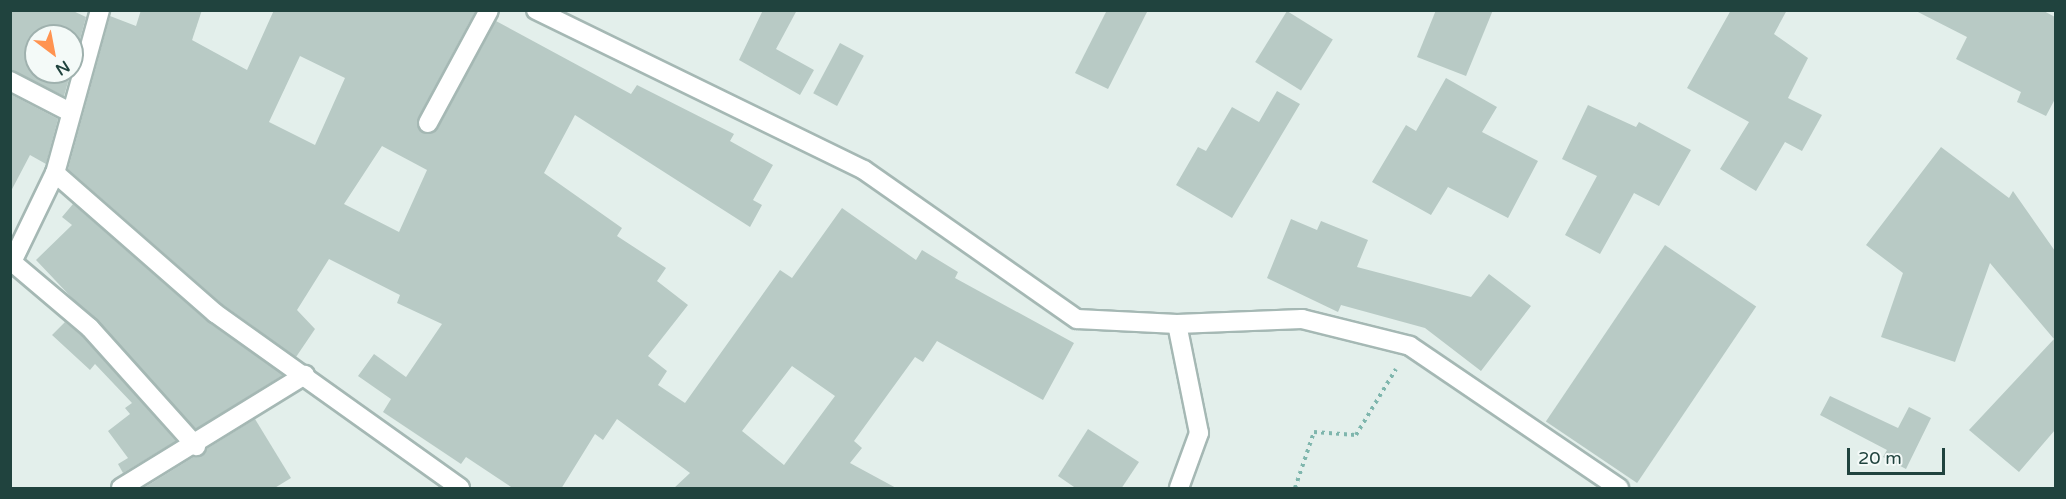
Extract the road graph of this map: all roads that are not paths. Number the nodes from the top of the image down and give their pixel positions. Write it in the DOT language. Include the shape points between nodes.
graph roads {
  1 [pos="100,10"];
  2 [pos="489,10"];
  3 [pos="536,10"];
  4 [pos="10,81"];
  5 [pos="70,112"];
  6 [pos="428,123"];
  7 [pos="55,173"];
  8 [pos="1177,324"];
  9 [pos="305,375"];
  10 [pos="196,446"];
  11 [pos="121,489"];
  12 [pos="460,489"];
  13 [pos="1179,489"];
  14 [pos="1619,489"];
  1 -- 5 [label="street"];
  2 -- 6 [label="street"];
  3 -- 8 [label="street" via="864,170 1077,319"];
  4 -- 5 [label="street"];
  5 -- 7 [label="street"];
  7 -- 9 [label="street" via="215,313"];
  7 -- 10 [label="street" via="12,262 90,328"];
  8 -- 13 [label="street" via="1198,433"];
  8 -- 14 [label="street" via="1302,319 1410,346"];
  9 -- 10 [label="street"];
  9 -- 12 [label="street"];
  10 -- 11 [label="street"];
}
